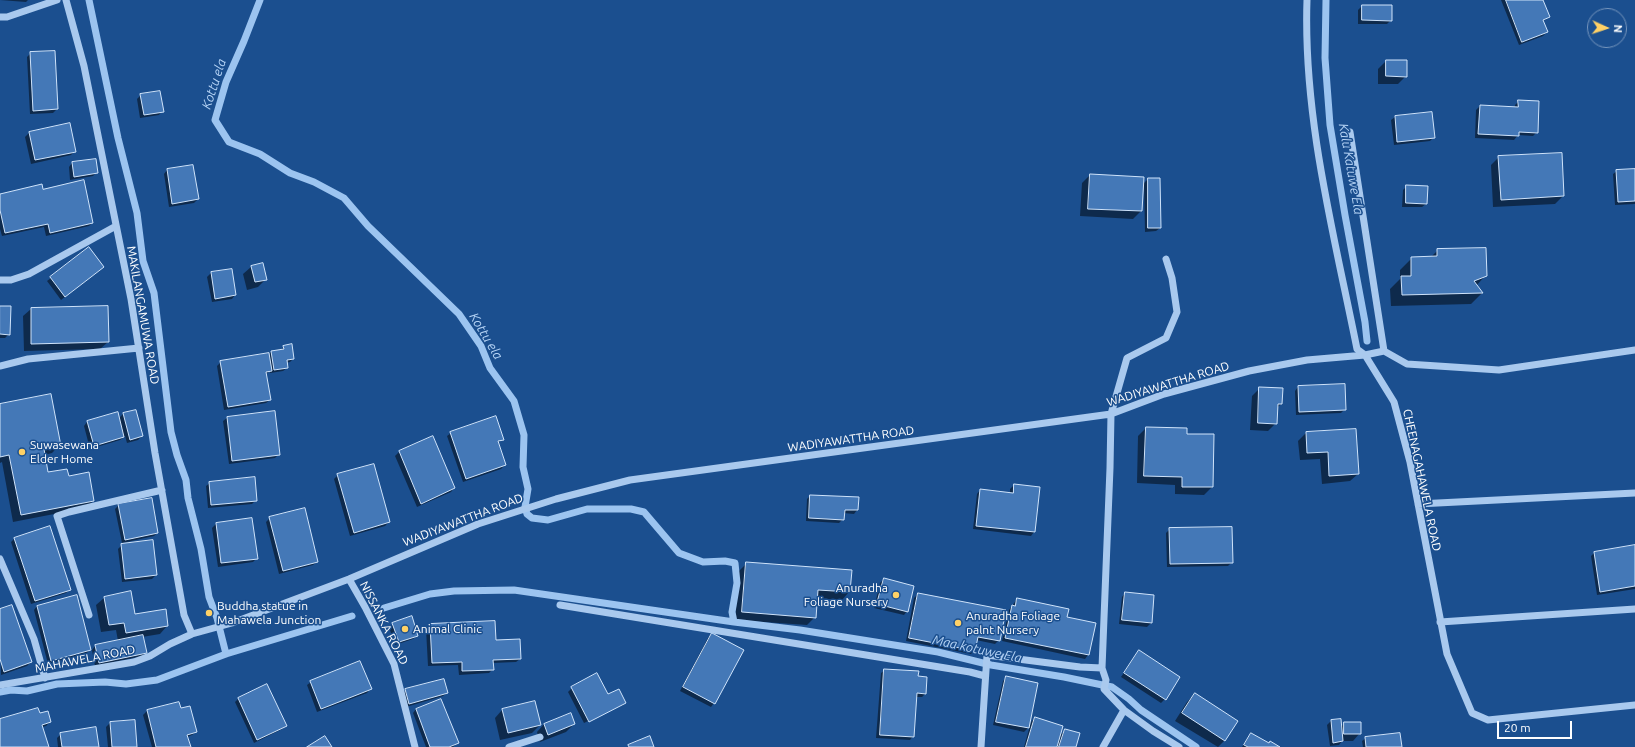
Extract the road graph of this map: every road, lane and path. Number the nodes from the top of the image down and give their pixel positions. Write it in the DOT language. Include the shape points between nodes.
graph roads {
  1 [pos="57,0"];
  2 [pos="66,0"];
  3 [pos="1307,0"];
  4 [pos="0,17"];
  5 [pos="1350,132"];
  6 [pos="116,226"];
  7 [pos="1166,259"];
  8 [pos="0,280"];
  9 [pos="139,348"];
  10 [pos="1635,350"];
  11 [pos="1384,351"];
  12 [pos="1365,355"];
  13 [pos="0,366"];
  14 [pos="1111,414"];
  15 [pos="162,490"];
  16 [pos="1635,493"];
  17 [pos="1418,504"];
  18 [pos="0,559"];
  19 [pos="349,579"];
  20 [pos="560,605"];
  21 [pos="1635,609"];
  22 [pos="89,615"];
  23 [pos="1440,622"];
  24 [pos="232,623"];
  25 [pos="192,634"];
  26 [pos="1102,668"];
  27 [pos="985,672"];
  28 [pos="45,678"];
  29 [pos="0,685"];
  30 [pos="1635,705"];
  31 [pos="1124,710"];
  32 [pos="540,737"];
  33 [pos="415,747"];
  34 [pos="509,747"];
  35 [pos="981,747"];
  36 [pos="1103,747"];
  37 [pos="1179,747"];
  1 -- 4 [label="street" via="7,17"];
  2 -- 6 [label="street, MAKILANGAMUWA ROAD" via="84,66"];
  3 -- 12 [label="street, CHEENAGAHAWELA ROAD" via="1307,47 1316,139 1357,349"];
  5 -- 11 [label="street"];
  6 -- 8 [label="street" via="29,274 11,280"];
  6 -- 9 [label="street, MAKILANGAMUWA ROAD"];
  7 -- 14 [label="street" via="1172,278 1177,312 1166,338 1127,358"];
  9 -- 13 [label="street" via="28,359"];
  9 -- 15 [label="street, MAKILANGAMUWA ROAD"];
  10 -- 11 [label="street" via="1499,370 1407,364"];
  11 -- 12 [label="street, WADIYAWATTHA ROAD"];
  12 -- 14 [label="street, WADIYAWATTHA ROAD" via="1307,360 1249,371 1164,394"];
  12 -- 17 [label="street, CHEENAGAHAWELA ROAD" via="1394,402"];
  14 -- 19 [label="street, WADIYAWATTHA ROAD" via="630,480 525,508 478,524"];
  14 -- 26 [label="street"];
  15 -- 22 [label="street" via="56,516"];
  15 -- 25 [label="street, MAKILANGAMUWA ROAD" via="184,615"];
  16 -- 17 [label="street"];
  17 -- 23 [label="street, CHEENAGAHAWELA ROAD"];
  18 -- 28 [label="street" via="34,639"];
  19 -- 24 [label="street, WADIYAWATTHA ROAD"];
  19 -- 33 [label="street, NISSANKA ROAD" via="394,664"];
  20 -- 27 [label="street" via="970,672"];
  21 -- 23 [label="street"];
  23 -- 30 [label="street, CHEENAGAHAWELA ROAD" via="1447,654 1472,713 1488,720"];
  24 -- 25 [label="street, MAHAWELA ROAD"];
  25 -- 28 [label="street, MAHAWELA ROAD" via="134,662"];
  26 -- 27 [label="street" via="987,655"];
  26 -- 31 [label="street" via="1106,680 1104,689"];
  27 -- 35 [label="street"];
  28 -- 29 [label="street, MAHAWELA ROAD"];
  31 -- 36 [label="street"];
  31 -- 37 [label="street"];
  32 -- 34 [label="street"];
}
